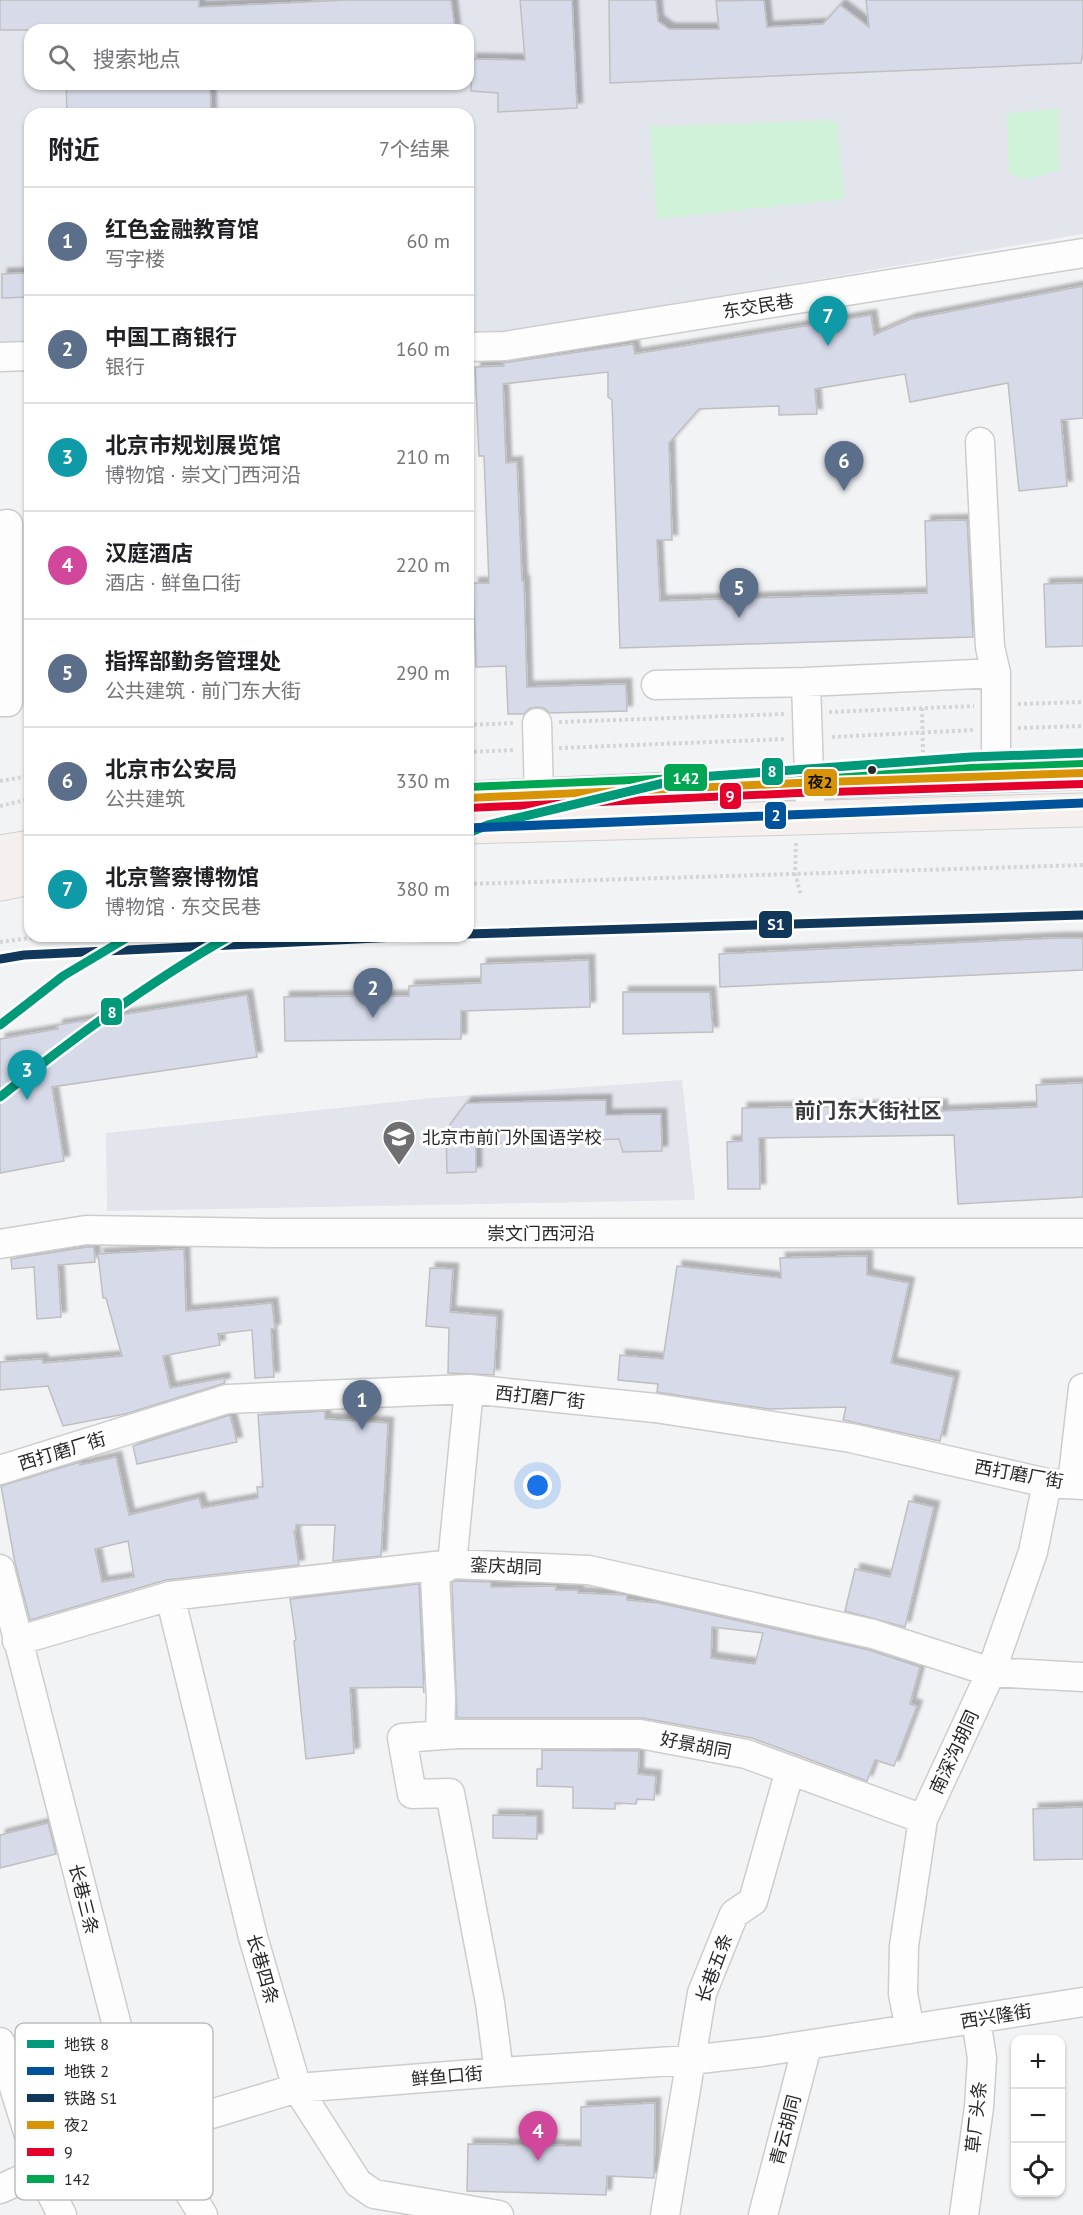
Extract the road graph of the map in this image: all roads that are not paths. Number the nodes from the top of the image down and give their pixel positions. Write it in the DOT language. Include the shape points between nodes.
graph roads {
  1 [pos="1083,253"];
  2 [pos="474,347"];
  3 [pos="24,356"];
  4 [pos="0,357"];
  5 [pos="980,442"];
  6 [pos="0,525"];
  7 [pos="996,673"];
  8 [pos="806,682"];
  9 [pos="656,685"];
  10 [pos="0,702"];
  11 [pos="537,736"];
  12 [pos="1083,773"];
  13 [pos="996,776"];
  14 [pos="809,783"];
  15 [pos="540,795"];
  16 [pos="474,798"];
  17 [pos="1083,810"];
  18 [pos="810,817"];
  19 [pos="474,826"];
  20 [pos="24,848"];
  21 [pos="0,852"];
  22 [pos="24,879"];
  23 [pos="0,884"];
  24 [pos="1083,1233"];
  25 [pos="0,1244"];
  26 [pos="1083,1388"];
  27 [pos="469,1389"];
  28 [pos="0,1470"];
  29 [pos="1067,1484"];
  30 [pos="452,1564"];
  31 [pos="0,1569"];
  32 [pos="170,1596"];
  33 [pos="17,1641"];
  34 [pos="991,1672"];
  35 [pos="1083,1677"];
  36 [pos="458,1734"];
  37 [pos="790,1770"];
  38 [pos="923,1819"];
  39 [pos="1083,2002"];
  40 [pos="976,2019"];
  41 [pos="116,2023"];
  42 [pos="910,2029"];
  43 [pos="0,2042"];
  44 [pos="807,2046"];
  45 [pos="690,2060"];
  46 [pos="499,2072"];
  47 [pos="297,2088"];
  48 [pos="15,2090"];
  49 [pos="213,2113"];
  50 [pos="15,2182"];
  51 [pos="0,2189"];
  52 [pos="54,2200"];
  53 [pos="194,2200"];
  54 [pos="62,2215"];
  55 [pos="203,2215"];
  56 [pos="499,2215"];
  57 [pos="665,2215"];
  58 [pos="762,2215"];
  59 [pos="964,2215"];
  1 -- 2 [label="street, 东交民巷" via="505,346"];
  3 -- 4 [label="street"];
  5 -- 7 [label="street" via="990,647"];
  6 -- 10 [label="street" via="8,525 8,702"];
  7 -- 8 [label="street"];
  7 -- 13 [label="street"];
  8 -- 9 [label="street"];
  8 -- 14 [label="street"];
  11 -- 15 [label="street"];
  12 -- 13 [label="main road"];
  13 -- 14 [label="main road"];
  14 -- 15 [label="main road"];
  14 -- 18 [label="street"];
  15 -- 16 [label="main road"];
  17 -- 18 [label="main road"];
  18 -- 19 [label="main road"];
  20 -- 21 [label="main road"];
  22 -- 23 [label="main road"];
  24 -- 25 [label="street, 崇文门西河沿" via="86,1230"];
  26 -- 29 [label="street, 南深沟胡同"];
  27 -- 28 [label="street, 西打磨厂街" via="227,1399"];
  27 -- 29 [label="street, 西打磨厂街" via="655,1408 851,1438"];
  27 -- 30 [label="street"];
  29 -- 34 [label="street, 南深沟胡同" via="1033,1552"];
  30 -- 32 [label="street, 銮庆胡同"];
  30 -- 34 [label="street, 銮庆胡同" via="589,1570 873,1635"];
  30 -- 36 [label="street" via="435,1576 440,1735"];
  31 -- 33 [label="street, 长巷三条"];
  32 -- 33 [label="street, 銮庆胡同"];
  32 -- 47 [label="street, 长巷四条" via="253,1937"];
  33 -- 41 [label="street, 长巷三条"];
  34 -- 35 [label="street, 銮庆胡同"];
  34 -- 38 [label="street, 南深沟胡同"];
  36 -- 37 [label="street, 好景胡同" via="640,1734 746,1754"];
  36 -- 46 [label="street, 好景胡同" via="402,1738 412,1794 450,1793 490,2003"];
  37 -- 38 [label="street, 好景胡同"];
  37 -- 45 [label="street, 长巷五条" via="753,1901 734,1914 702,1993"];
  38 -- 42 [label="street, 南深沟胡同" via="904,1946 903,1994"];
  39 -- 40 [label="street, 西兴隆街"];
  40 -- 42 [label="street, 西兴隆街"];
  40 -- 59 [label="street, 草厂头条" via="982,2058"];
  42 -- 44 [label="street, 鲜鱼口街"];
  43 -- 48 [label="street"];
  44 -- 45 [label="street, 鲜鱼口街"];
  44 -- 58 [label="street, 青云胡同"];
  45 -- 46 [label="street, 鲜鱼口街"];
  45 -- 57 [label="street, 长巷五条"];
  46 -- 47 [label="street, 鲜鱼口街"];
  47 -- 49 [label="street, 鲜鱼口街"];
  47 -- 56 [label="street, 长巷四条" via="358,2183 374,2194"];
  50 -- 51 [label="street, 鲜鱼口街"];
  52 -- 54 [label="street"];
  53 -- 55 [label="street, 长巷三条"];
}
